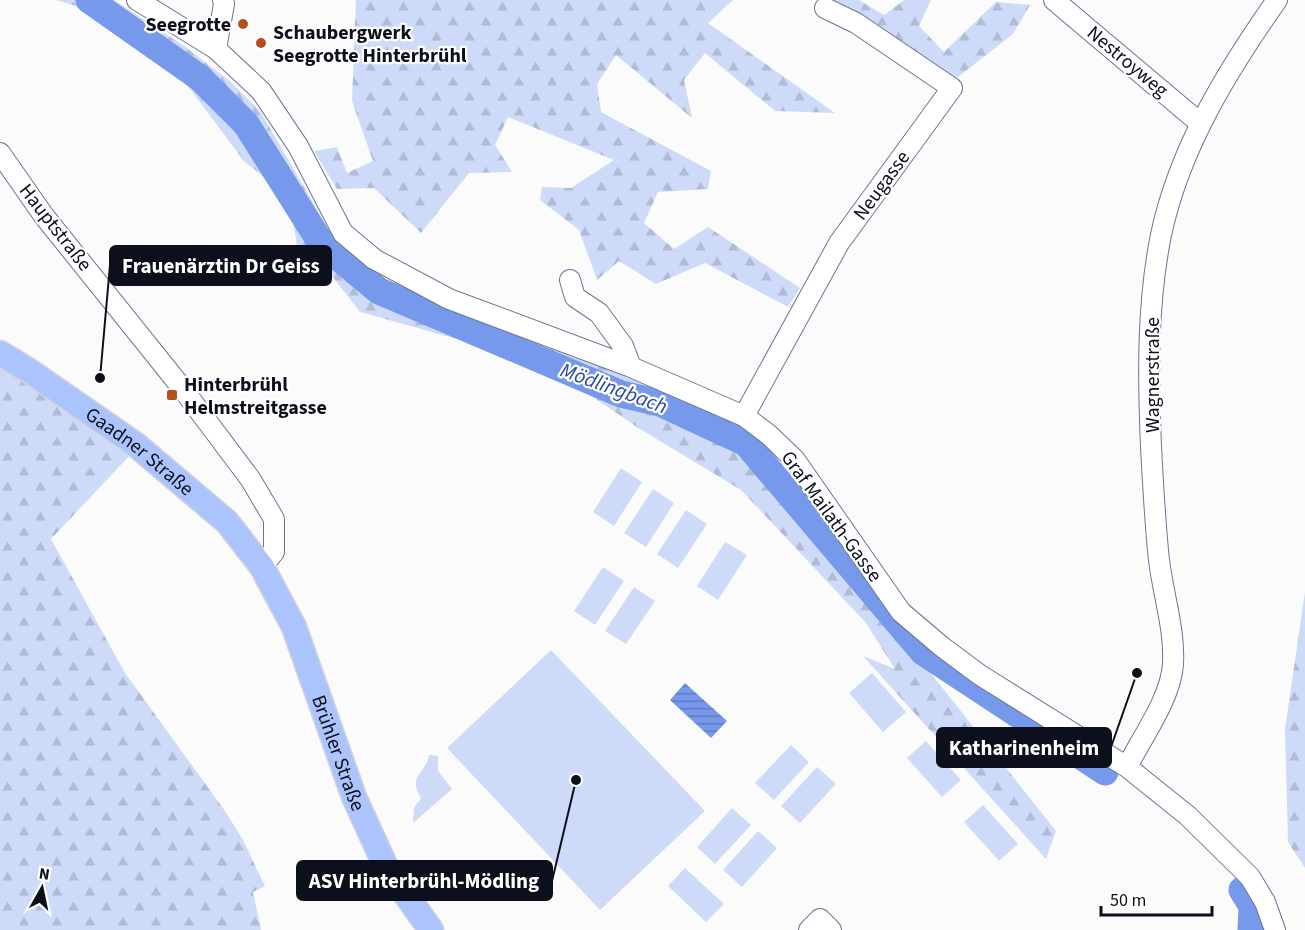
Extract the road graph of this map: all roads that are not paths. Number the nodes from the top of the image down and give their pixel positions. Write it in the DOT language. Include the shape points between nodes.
graph roads {
  1 [pos="137,0"];
  2 [pos="223,0"];
  3 [pos="1054,0"];
  4 [pos="1277,0"];
  5 [pos="825,8"];
  6 [pos="216,49"];
  7 [pos="1201,124"];
  8 [pos="0,153"];
  9 [pos="570,280"];
  10 [pos="0,353"];
  11 [pos="631,367"];
  12 [pos="744,416"];
  13 [pos="262,567"];
  14 [pos="1127,767"];
  15 [pos="431,930"];
  16 [pos="809,930"];
  17 [pos="831,930"];
  18 [pos="1275,930"];
  1 -- 6 [label="street, Graf Mailath-Gasse"];
  2 -- 6 [label="street"];
  3 -- 7 [label="street, Nestroyweg"];
  4 -- 7 [label="street, Wagnerstraße" via="1240,52"];
  5 -- 12 [label="street, Neugasse" via="856,23 951,88 839,243"];
  6 -- 11 [label="street, Graf Mailath-Gasse" via="261,91 298,146 343,233 374,259 449,299"];
  7 -- 14 [label="street, Wagnerstraße" via="1176,182 1161,234 1149,329 1151,447 1159,561 1173,664 1166,693"];
  8 -- 13 [label="street, Hauptstraße" via="44,216 251,480 274,519 274,552"];
  9 -- 11 [label="street" via="575,297 599,313 623,346"];
  10 -- 13 [label="main road, Gaadner Straße" via="135,444 228,522"];
  11 -- 12 [label="street, Graf Mailath-Gasse"];
  12 -- 14 [label="street, Graf Mailath-Gasse" via="795,460 901,612 980,675"];
  13 -- 15 [label="main road, Brühler Straße" via="294,627 354,796 386,867"];
  14 -- 18 [label="street, Graf Mailath-Gasse" via="1235,860 1265,902"];
  16 -- 17 [label="street" via="820,919"];
}
